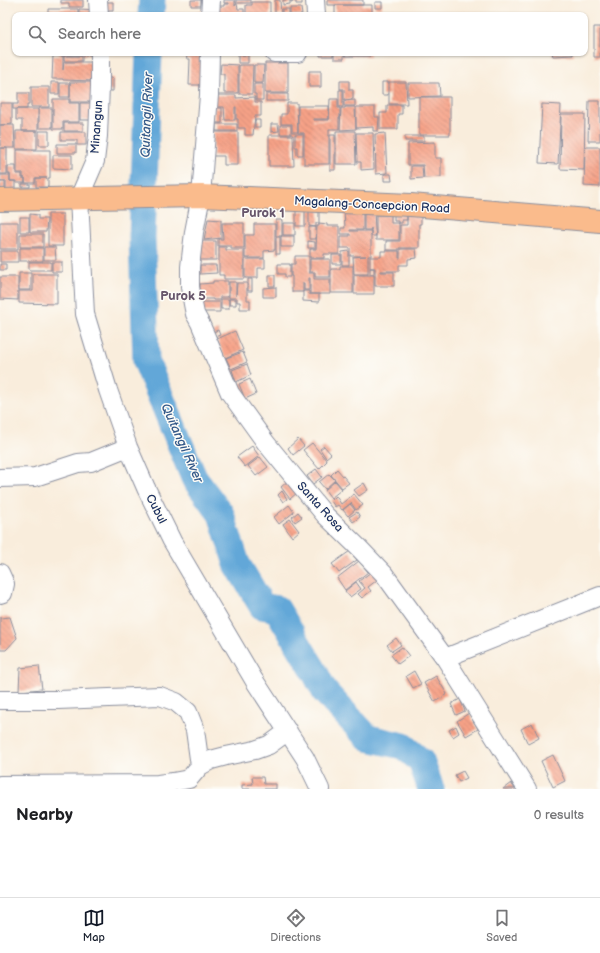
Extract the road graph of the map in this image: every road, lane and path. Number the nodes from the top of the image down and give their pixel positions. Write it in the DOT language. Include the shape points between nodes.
graph roads {
  1 [pos="98,0"];
  2 [pos="211,0"];
  3 [pos="315,0"];
  4 [pos="99,12"];
  5 [pos="210,12"];
  6 [pos="316,12"];
  7 [pos="100,56"];
  8 [pos="210,56"];
  9 [pos="201,196"];
  10 [pos="87,198"];
  11 [pos="0,200"];
  12 [pos="600,221"];
  13 [pos="128,447"];
  14 [pos="0,478"];
  15 [pos="0,573"];
  16 [pos="0,594"];
  17 [pos="600,596"];
  18 [pos="445,658"];
  19 [pos="0,700"];
  20 [pos="288,731"];
  21 [pos="200,766"];
  22 [pos="0,785"];
  23 [pos="320,789"];
  24 [pos="527,789"];
  1 -- 4 [label="street"];
  2 -- 5 [label="street"];
  3 -- 6 [label="street"];
  7 -- 10 [label="street, Minangun" via="98,136"];
  8 -- 9 [label="street, Santa Rosa"];
  9 -- 10 [label="main road, Magalang-Concepcion Road"];
  9 -- 12 [label="main road, Magalang-Concepcion Road" via="411,205"];
  9 -- 18 [label="street, Santa Rosa" via="194,232 190,287 195,314 230,393 266,443 325,515 384,574"];
  10 -- 11 [label="main road, Magalang-Concepcion Road"];
  10 -- 13 [label="street, Cubul" via="85,314"];
  13 -- 14 [label="street" via="91,462 78,463 35,477"];
  13 -- 20 [label="street, Cubul" via="172,541 254,680"];
  15 -- 16 [label="street" via="5,584 3,593"];
  17 -- 18 [label="street"];
  18 -- 24 [label="street, Santa Rosa"];
  19 -- 21 [label="street" via="160,696 176,702 188,712 195,730"];
  20 -- 21 [label="street" via="269,745 211,760"];
  20 -- 23 [label="street, Cubul"];
  21 -- 22 [label="street" via="189,779 158,784"];
}
